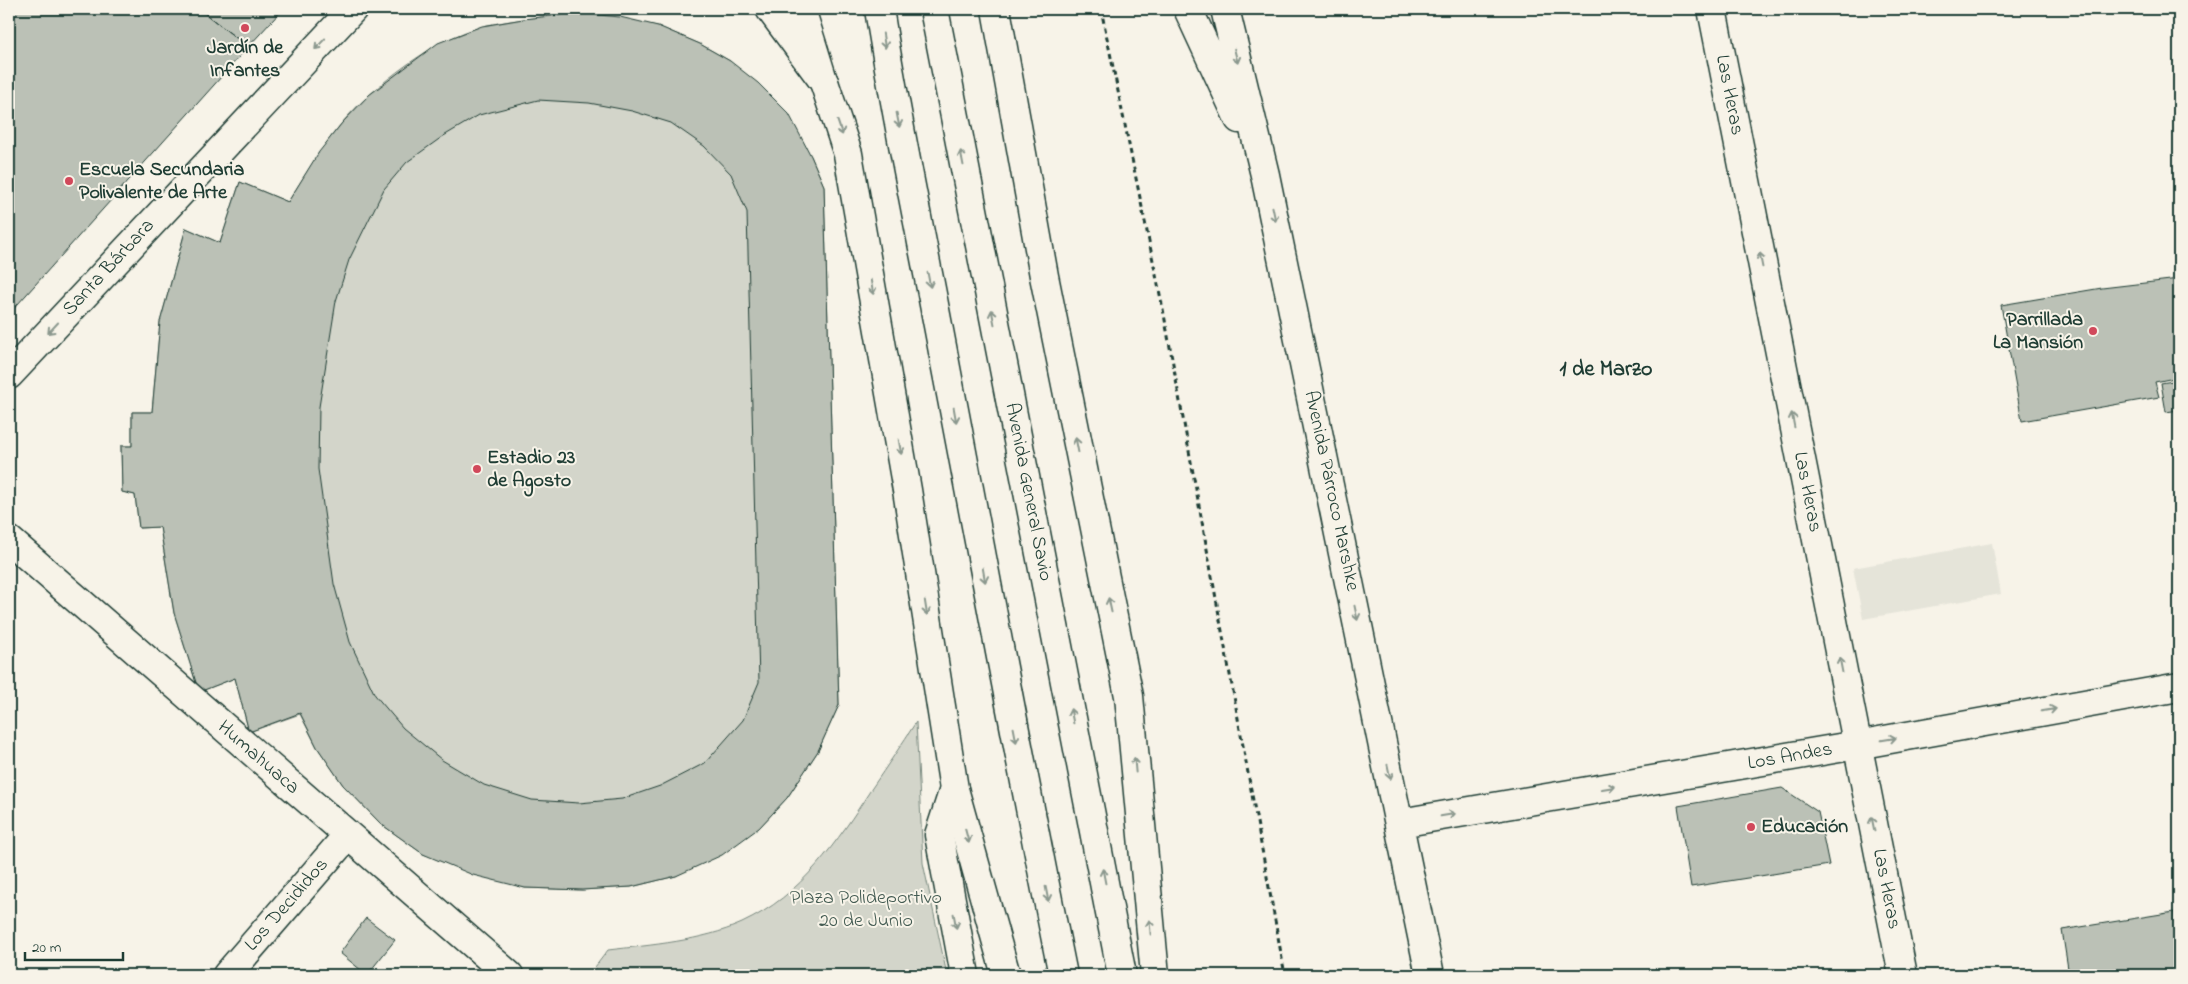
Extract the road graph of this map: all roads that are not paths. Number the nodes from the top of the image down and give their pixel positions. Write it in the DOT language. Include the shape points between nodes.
graph roads {
  1 [pos="354,9"];
  2 [pos="770,9"];
  3 [pos="801,9"];
  4 [pos="879,9"];
  5 [pos="934,9"];
  6 [pos="996,9"];
  7 [pos="1188,9"];
  8 [pos="1225,9"];
  9 [pos="1712,9"];
  10 [pos="824,82"];
  11 [pos="1266,175"];
  12 [pos="9,374"];
  13 [pos="9,540"];
  14 [pos="2179,687"];
  15 [pos="1857,745"];
  16 [pos="954,789"];
  17 [pos="1400,823"];
  18 [pos="347,836"];
  19 [pos="227,975"];
  20 [pos="509,975"];
  21 [pos="965,975"];
  22 [pos="1006,975"];
  23 [pos="1063,975"];
  24 [pos="1122,975"];
  25 [pos="1155,975"];
  26 [pos="1430,975"];
  27 [pos="1903,975"];
  1 -- 12 [label="main road, Santa Bárbara, one-way"];
  2 -- 10 [label="main road"];
  3 -- 10 [label="main road"];
  4 -- 23 [label="main road, one-way" via="1002,670"];
  24 -- 5 [label="main road, Avenida General Savio, one-way"];
  25 -- 6 [label="main road, one-way" via="1129,696 1044,276"];
  7 -- 11 [label="main road"];
  8 -- 11 [label="main road, Avenida Párroco Marshke, one-way"];
  15 -- 9 [label="main road, Las Heras, one-way"];
  10 -- 16 [label="main road, one-way" via="848,154 907,490"];
  11 -- 17 [label="main road, Avenida Párroco Marshke, one-way"];
  13 -- 18 [label="main road, Humahuaca"];
  15 -- 14 [label="main road, Los Andes, one-way"];
  17 -- 15 [label="main road, Los Andes, one-way"];
  27 -- 15 [label="main road, Las Heras, one-way"];
  16 -- 21 [label="main road, one-way" via="939,835"];
  16 -- 22 [label="main road, one-way"];
  17 -- 26 [label="main road, Avenida Párroco Marshke"];
  18 -- 19 [label="main road, Los Decididos"];
  18 -- 20 [label="main road, Humahuaca"];
}
